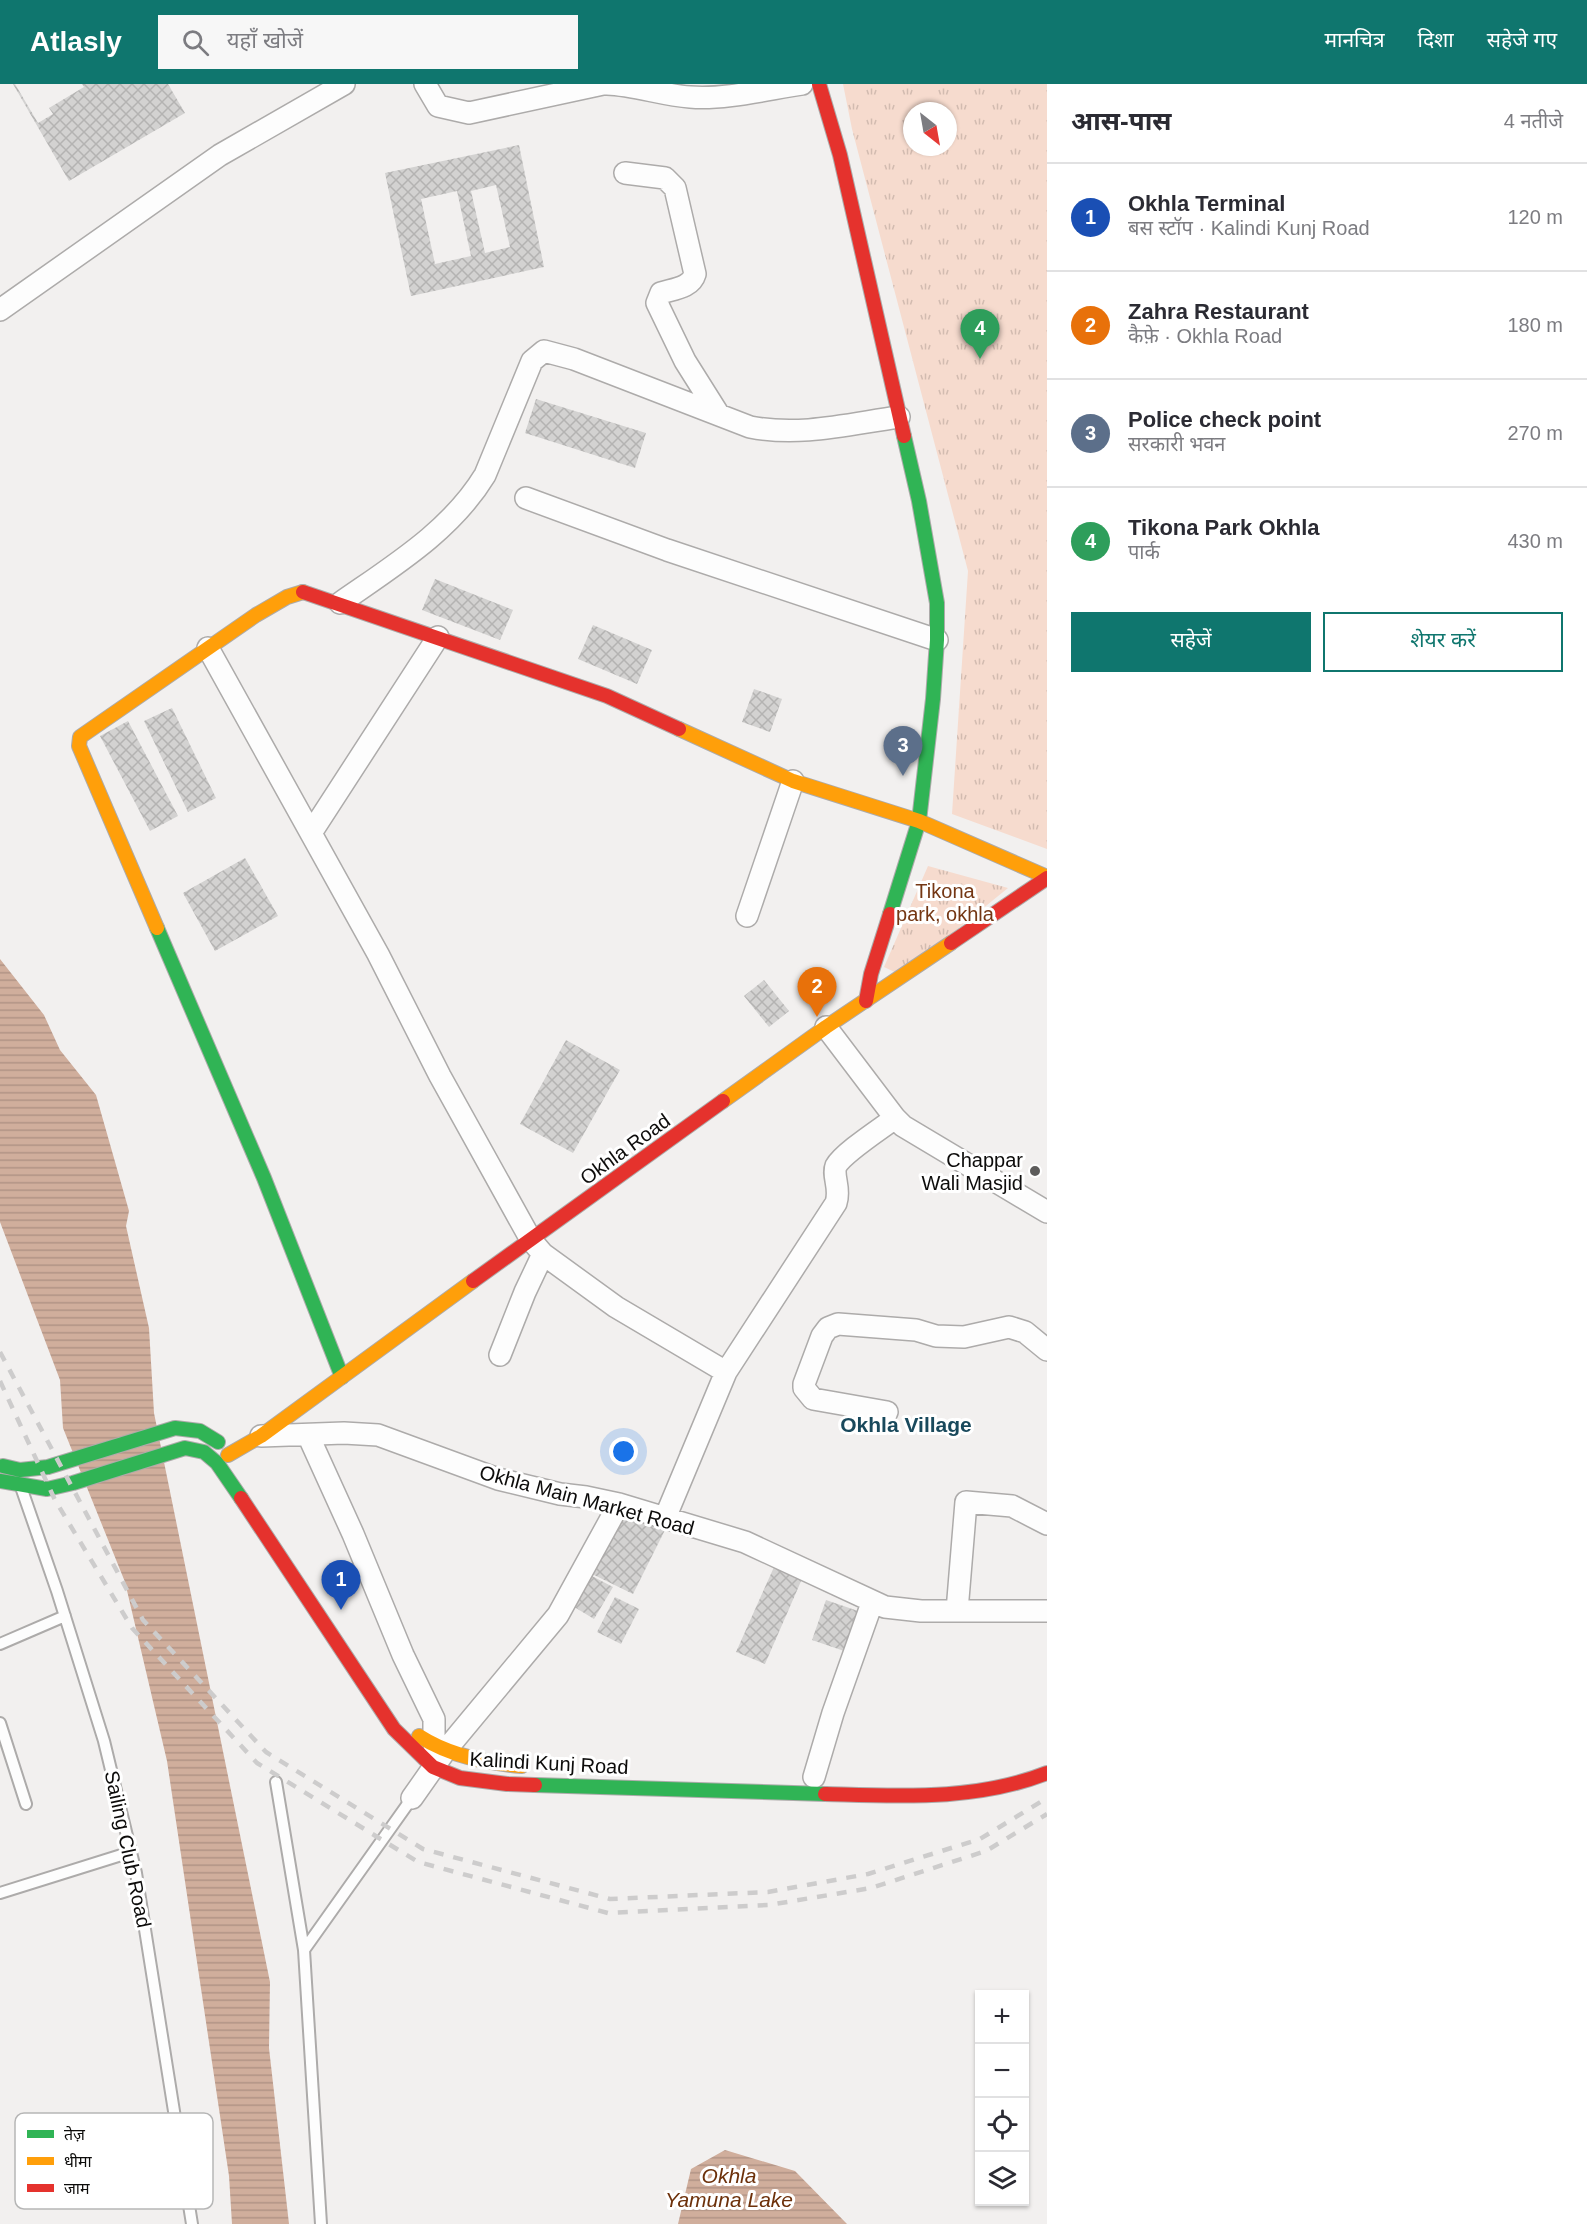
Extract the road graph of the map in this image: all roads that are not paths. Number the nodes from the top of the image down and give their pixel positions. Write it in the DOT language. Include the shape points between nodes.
graph roads {
  1 [pos="344,84"];
  2 [pos="425,84"];
  3 [pos="605,84"];
  4 [pos="802,84"];
  5 [pos="819,84"];
  6 [pos="625,173"];
  7 [pos="0,309"];
  8 [pos="719,415"];
  9 [pos="899,417"];
  10 [pos="525,498"];
  11 [pos="340,603"];
  12 [pos="438,637"];
  13 [pos="937,640"];
  14 [pos="208,648"];
  15 [pos="793,781"];
  16 [pos="919,821"];
  17 [pos="311,833"];
  18 [pos="1047,877"];
  19 [pos="747,916"];
  20 [pos="866,1000"];
  21 [pos="826,1028"];
  22 [pos="895,1118"];
  23 [pos="1047,1212"];
  24 [pos="537,1247"];
  25 [pos="1047,1350"];
  26 [pos="500,1355"];
  27 [pos="726,1372"];
  28 [pos="342,1377"];
  29 [pos="887,1412"];
  30 [pos="308,1435"];
  31 [pos="261,1436"];
  32 [pos="228,1455"];
  33 [pos="0,1466"];
  34 [pos="0,1481"];
  35 [pos="20,1485"];
  36 [pos="619,1504"];
  37 [pos="665,1518"];
  38 [pos="1047,1524"];
  39 [pos="872,1602"];
  40 [pos="957,1611"];
  41 [pos="1047,1611"];
  42 [pos="65,1616"];
  43 [pos="0,1644"];
  44 [pos="0,1723"];
  45 [pos="437,1754"];
  46 [pos="531,1766"];
  47 [pos="1047,1773"];
  48 [pos="814,1777"];
  49 [pos="276,1782"];
  50 [pos="412,1798"];
  51 [pos="26,1804"];
  52 [pos="131,1852"];
  53 [pos="0,1893"];
  54 [pos="304,1950"];
  55 [pos="174,2113"];
  56 [pos="190,2209"];
  57 [pos="192,2224"];
  58 [pos="321,2224"];
  1 -- 7 [label="street" via="220,155"];
  2 -- 3 [label="street" via="438,106 469,113"];
  3 -- 4 [label="street" via="705,98"];
  5 -- 9 [label="street" via="840,155"];
  6 -- 8 [label="street" via="665,178 675,188 695,274 687,285 661,293 657,303 685,361"];
  8 -- 9 [label="street" via="750,427 794,432"];
  8 -- 11 [label="street" via="544,351 532,361 479,485 416,551"];
  9 -- 13 [label="street" via="930,560 937,603"];
  10 -- 13 [label="street"];
  11 -- 12 [label="street"];
  11 -- 14 [label="street" via="312,592 297,593"];
  12 -- 15 [label="street" via="607,696"];
  12 -- 17 [label="street"];
  13 -- 16 [label="street"];
  14 -- 17 [label="street"];
  14 -- 28 [label="street" via="80,737 78,743 264,1178"];
  15 -- 16 [label="street"];
  15 -- 19 [label="street"];
  16 -- 18 [label="street"];
  16 -- 20 [label="street" via="870,974"];
  17 -- 24 [label="street" via="440,1076"];
  18 -- 20 [label="street, Okhla Road"];
  20 -- 21 [label="street, Okhla Road"];
  21 -- 22 [label="street"];
  21 -- 24 [label="street, Okhla Road"];
  22 -- 23 [label="street" via="920,1138"];
  22 -- 27 [label="street" via="837,1165 836,1203"];
  24 -- 26 [label="street" via="525,1292"];
  24 -- 27 [label="street" via="616,1307"];
  24 -- 28 [label="street, Okhla Road"];
  25 -- 29 [label="street" via="1025,1332 1009,1327 964,1337 845,1323 831,1325 818,1345 804,1384 806,1392 813,1399"];
  27 -- 37 [label="street"];
  28 -- 31 [label="street, Okhla Road"];
  30 -- 31 [label="street, Okhla Main Market Road"];
  30 -- 36 [label="street, Okhla Main Market Road" via="378,1435 498,1479"];
  30 -- 45 [label="street" via="434,1719"];
  31 -- 32 [label="street, Okhla Road"];
  32 -- 33 [label="street, Kalindi Kunj Road" via="212,1436 176,1428 48,1467 20,1470"];
  32 -- 45 [label="street, Kalindi Kunj Road" via="390,1704"];
  34 -- 35 [label="street, Kalindi Kunj Road"];
  35 -- 42 [label="lane, Sailing Club Road"];
  35 -- 45 [label="street, Kalindi Kunj Road" via="47,1489 178,1450 198,1449 215,1460 394,1730"];
  36 -- 37 [label="street, Okhla Main Market Road"];
  36 -- 45 [label="street" via="558,1615"];
  37 -- 39 [label="street, Okhla Main Market Road" via="745,1542"];
  38 -- 40 [label="street" via="1012,1506 966,1502"];
  39 -- 40 [label="street, Okhla Main Market Road" via="897,1609"];
  39 -- 48 [label="street"];
  40 -- 41 [label="street, Okhla Main Market Road"];
  42 -- 43 [label="lane"];
  42 -- 52 [label="lane, Sailing Club Road" via="104,1741"];
  44 -- 51 [label="lane"];
  45 -- 46 [label="street, Kalindi Kunj Road"];
  45 -- 47 [label="street, Kalindi Kunj Road" via="460,1778 507,1784 885,1796 995,1791"];
  45 -- 50 [label="street"];
  49 -- 54 [label="lane"];
  50 -- 54 [label="lane"];
  52 -- 53 [label="lane"];
  52 -- 55 [label="lane, Sailing Club Road"];
  54 -- 58 [label="lane"];
  56 -- 57 [label="lane, Sailing Club Road"];
}
